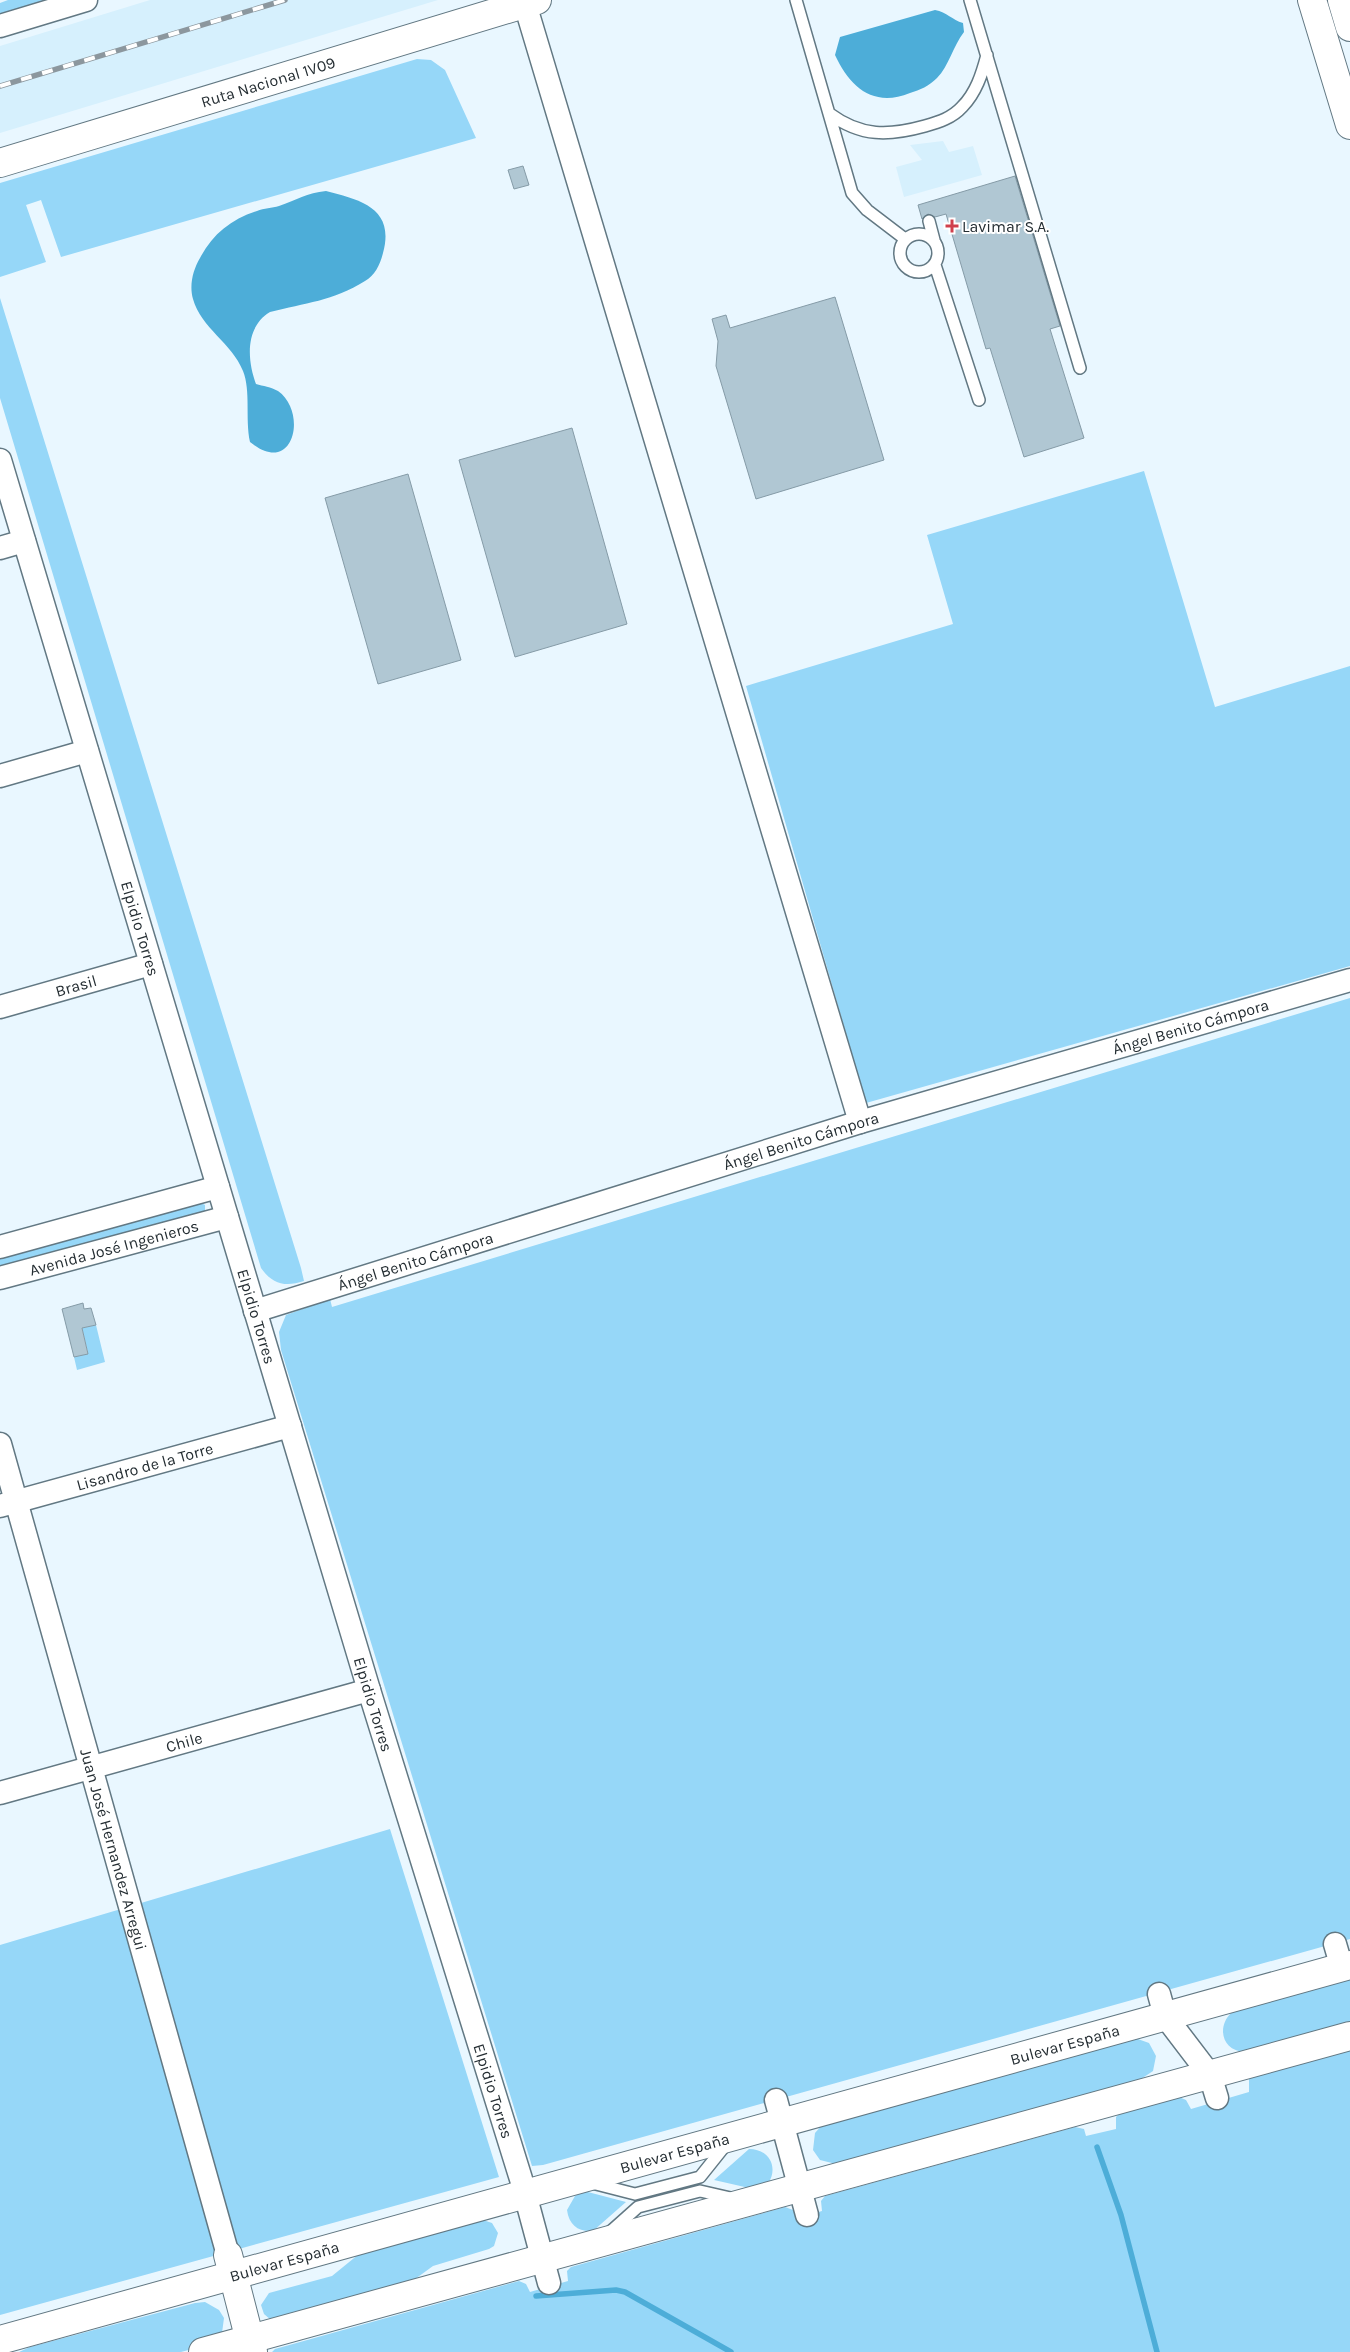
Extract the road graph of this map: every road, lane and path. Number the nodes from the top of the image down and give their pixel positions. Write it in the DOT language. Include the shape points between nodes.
graph roads {
  1 [pos="86,0"];
  2 [pos="796,0"];
  3 [pos="970,0"];
  4 [pos="1312,0"];
  5 [pos="1342,0"];
  6 [pos="531,2"];
  7 [pos="0,26"];
  8 [pos="1350,27"];
  9 [pos="987,55"];
  10 [pos="830,114"];
  11 [pos="1350,126"];
  12 [pos="0,163"];
  13 [pos="929,221"];
  14 [pos="905,239"];
  15 [pos="934,240"];
  16 [pos="935,265"];
  17 [pos="1080,368"];
  18 [pos="979,400"];
  19 [pos="0,460"];
  20 [pos="24,541"];
  21 [pos="0,548"];
  22 [pos="87,751"];
  23 [pos="0,776"];
  24 [pos="151,964"];
  25 [pos="1350,980"];
  26 [pos="0,1007"];
  27 [pos="860,1122"];
  28 [pos="218,1187"];
  29 [pos="227,1216"];
  30 [pos="0,1247"];
  31 [pos="0,1278"];
  32 [pos="255,1311"];
  33 [pos="290,1426"];
  34 [pos="0,1444"];
  35 [pos="8,1504"];
  36 [pos="369,1690"];
  37 [pos="91,1768"];
  38 [pos="0,1793"];
  39 [pos="1342,1959"];
  40 [pos="1162,2005"];
  41 [pos="1350,2036"];
  42 [pos="1214,2087"];
  43 [pos="779,2112"];
  44 [pos="521,2183"];
  45 [pos="799,2187"];
  46 [pos="807,2215"];
  47 [pos="542,2257"];
  48 [pos="231,2265"];
  49 [pos="549,2283"];
  50 [pos="0,2340"];
  51 [pos="251,2346"];
  52 [pos="203,2352"];
  1 -- 7 [label="street"];
  2 -- 10 [label="lane"];
  3 -- 9 [label="lane"];
  4 -- 11 [label="main road"];
  5 -- 8 [label="main road"];
  6 -- 12 [label="main road, Ruta Nacional 1V09"];
  6 -- 27 [label="street"];
  9 -- 10 [label="lane" via="968,100 943,121 900,133 876,133 854,128"];
  9 -- 17 [label="lane"];
  10 -- 14 [label="lane" via="852,193 867,210"];
  13 -- 15 [label="lane"];
  14 -- 15 [label="lane" via="923,234"];
  14 -- 16 [label="lane" via="900,257 906,267 914,272 923,272"];
  15 -- 16 [label="lane" via="939,251"];
  16 -- 18 [label="lane"];
  19 -- 20 [label="street, Elpidio Torres"];
  20 -- 21 [label="street"];
  20 -- 22 [label="street, Elpidio Torres"];
  22 -- 23 [label="street"];
  22 -- 24 [label="street, Elpidio Torres"];
  24 -- 26 [label="street, Brasil"];
  24 -- 28 [label="street, Elpidio Torres"];
  25 -- 27 [label="street, Ángel Benito Cámpora"];
  27 -- 32 [label="street, Ángel Benito Cámpora"];
  28 -- 29 [label="street, Elpidio Torres"];
  28 -- 30 [label="street, Avenida José Ingenieros"];
  29 -- 31 [label="street, Avenida José Ingenieros"];
  29 -- 32 [label="street, Elpidio Torres"];
  32 -- 33 [label="street, Elpidio Torres"];
  33 -- 35 [label="street, Lisandro de la Torre"];
  33 -- 36 [label="street, Elpidio Torres"];
  34 -- 35 [label="street, Juan José Hernandez Arregui"];
  35 -- 37 [label="street, Juan José Hernandez Arregui"];
  36 -- 37 [label="street, Chile"];
  36 -- 44 [label="street, Elpidio Torres"];
  37 -- 38 [label="street, Chile"];
  37 -- 48 [label="street, Juan José Hernandez Arregui"];
  39 -- 40 [label="main road, Bulevar España"];
  40 -- 42 [label="street"];
  40 -- 43 [label="main road, Bulevar España"];
  41 -- 42 [label="main road"];
  42 -- 45 [label="main road"];
  43 -- 44 [label="main road, Bulevar España" via="733,2137 580,2179"];
  43 -- 45 [label="street"];
  44 -- 47 [label="street, Elpidio Torres"];
  44 -- 48 [label="main road, Bulevar España"];
  45 -- 46 [label="street"];
  45 -- 47 [label="main road"];
  47 -- 49 [label="street, Elpidio Torres"];
  47 -- 51 [label="main road"];
  48 -- 50 [label="main road, Bulevar España"];
  48 -- 51 [label="main road"];
  51 -- 52 [label="main road"];
}
